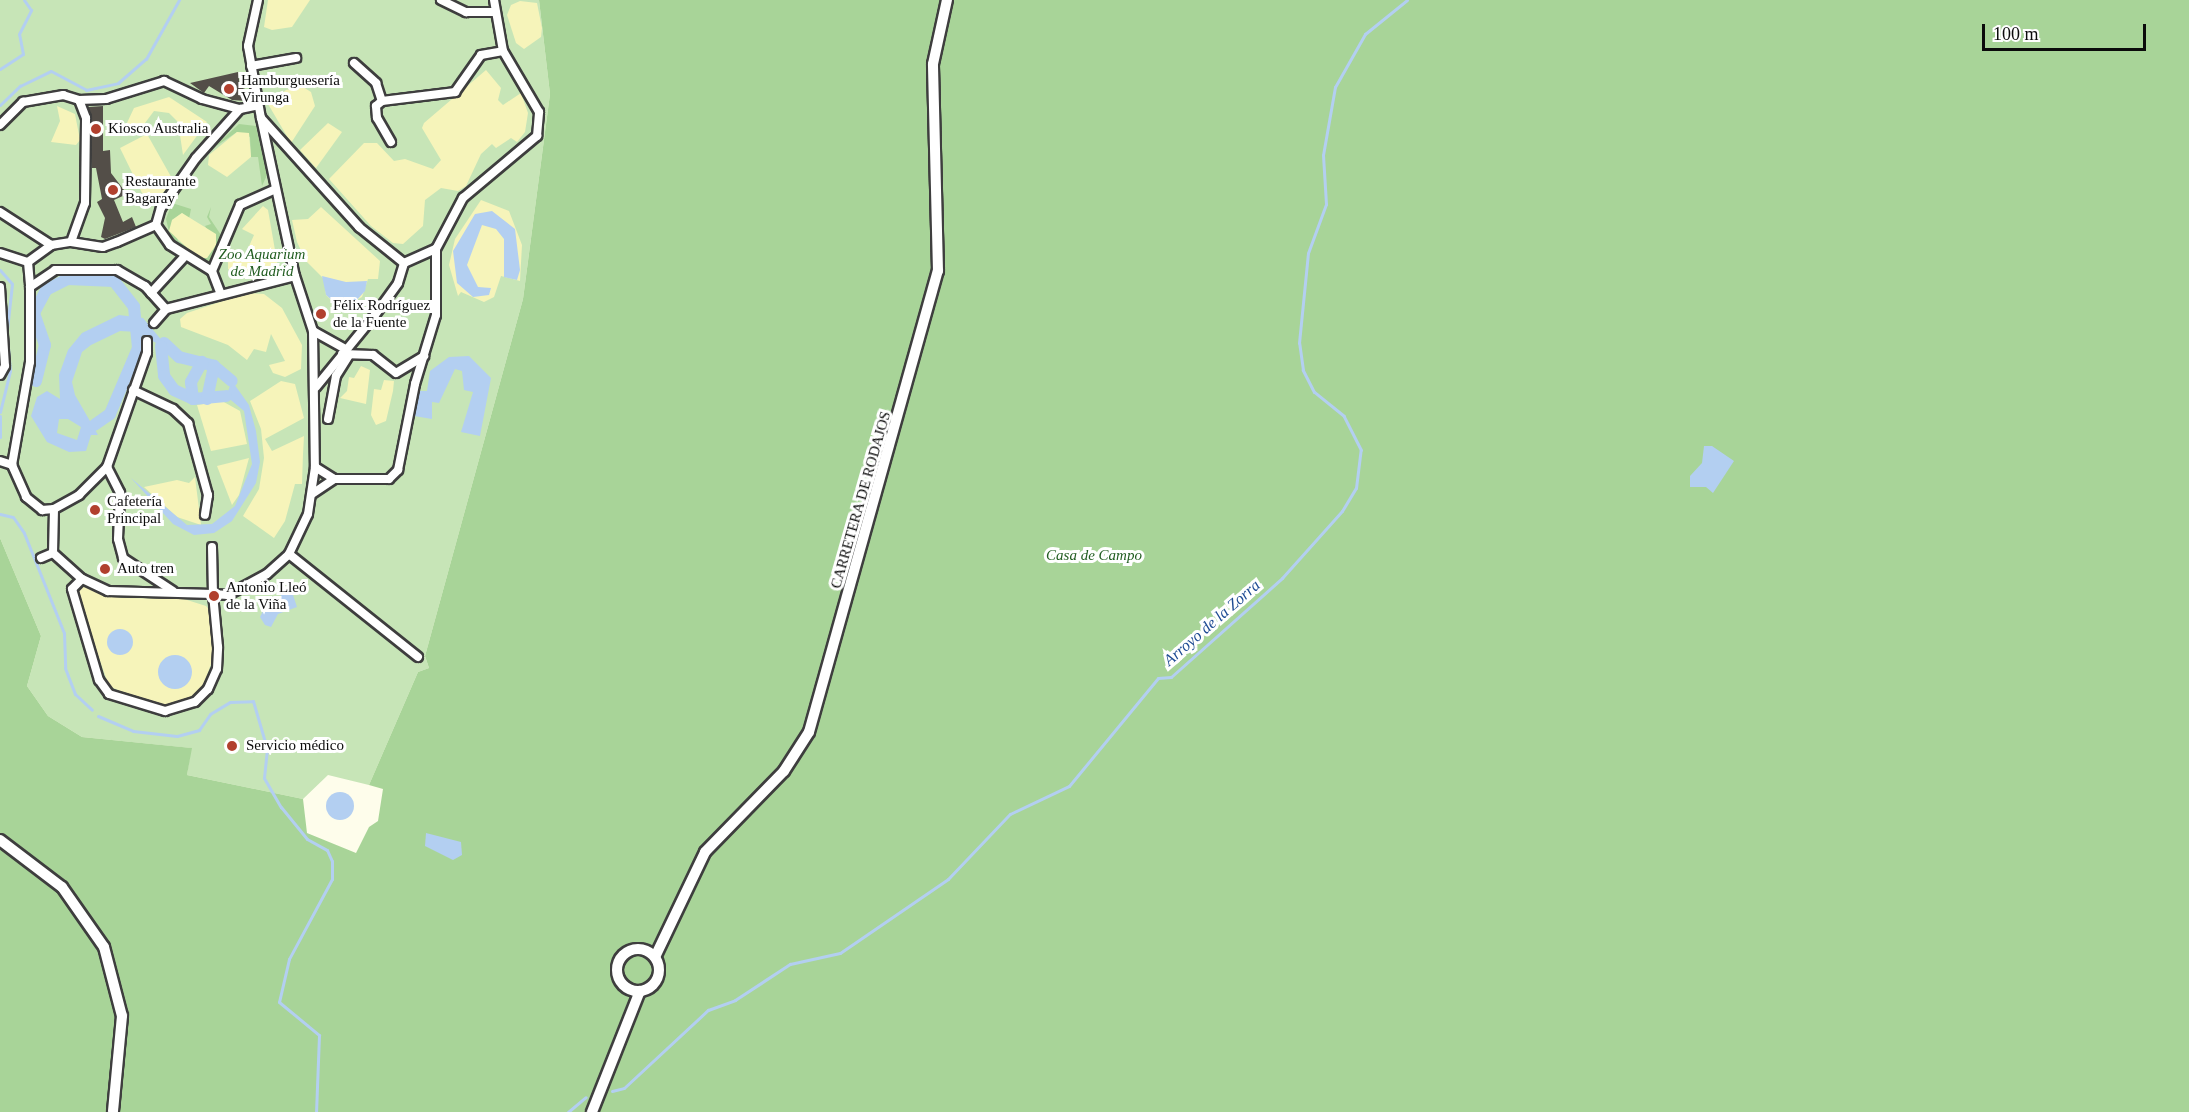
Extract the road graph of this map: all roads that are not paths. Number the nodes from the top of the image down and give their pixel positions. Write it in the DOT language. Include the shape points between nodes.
graph roads {
  1 [pos="258,0"];
  2 [pos="441,0"];
  3 [pos="494,0"];
  4 [pos="947,0"];
  5 [pos="494,12"];
  6 [pos="503,51"];
  7 [pos="297,58"];
  8 [pos="354,63"];
  9 [pos="251,66"];
  10 [pos="79,100"];
  11 [pos="382,101"];
  12 [pos="256,106"];
  13 [pos="240,109"];
  14 [pos="261,118"];
  15 [pos="0,125"];
  16 [pos="392,141"];
  17 [pos="274,190"];
  18 [pos="0,212"];
  19 [pos="156,225"];
  20 [pos="71,242"];
  21 [pos="51,245"];
  22 [pos="436,249"];
  23 [pos="0,253"];
  24 [pos="185,256"];
  25 [pos="28,262"];
  26 [pos="404,263"];
  27 [pos="212,271"];
  28 [pos="294,276"];
  29 [pos="0,287"];
  30 [pos="30,287"];
  31 [pos="220,292"];
  32 [pos="151,293"];
  33 [pos="166,309"];
  34 [pos="154,323"];
  35 [pos="313,331"];
  36 [pos="147,341"];
  37 [pos="346,353"];
  38 [pos="424,356"];
  39 [pos="0,375"];
  40 [pos="316,387"];
  41 [pos="133,390"];
  42 [pos="328,419"];
  43 [pos="0,461"];
  44 [pos="12,465"];
  45 [pos="107,466"];
  46 [pos="315,467"];
  47 [pos="334,479"];
  48 [pos="312,494"];
  49 [pos="54,509"];
  50 [pos="205,515"];
  51 [pos="212,547"];
  52 [pos="53,552"];
  53 [pos="289,554"];
  54 [pos="41,558"];
  55 [pos="82,579"];
  56 [pos="173,592"];
  57 [pos="213,594"];
  58 [pos="418,657"];
  59 [pos="0,840"];
  60 [pos="655,957"];
  61 [pos="640,991"];
  62 [pos="115,1109"];
  63 [pos="592,1112"];
  1 -- 9 [label="street" via="248,33"];
  2 -- 5 [label="street" via="466,12"];
  3 -- 5 [label="street"];
  4 -- 60 [label="street, CARRETERA DE RODAJOS" via="933,64 938,271 809,732 784,771 705,852"];
  5 -- 6 [label="street"];
  6 -- 11 [label="street" via="481,55 455,92"];
  6 -- 22 [label="street" via="539,112 537,136 464,198"];
  7 -- 9 [label="street"];
  8 -- 11 [label="street" via="376,83"];
  9 -- 12 [label="street"];
  10 -- 13 [label="street" via="106,99 164,81 202,99"];
  10 -- 15 [label="street" via="63,95 23,102"];
  10 -- 20 [label="street" via="86,118 85,203"];
  11 -- 16 [label="street" via="376,106 377,118"];
  12 -- 13 [label="street"];
  12 -- 14 [label="street"];
  13 -- 19 [label="street" via="172,191"];
  14 -- 17 [label="street"];
  14 -- 26 [label="street" via="359,227"];
  17 -- 27 [label="street" via="242,202"];
  17 -- 28 [label="street"];
  18 -- 21 [label="street"];
  19 -- 20 [label="street" via="104,247"];
  19 -- 24 [label="street"];
  20 -- 21 [label="street"];
  21 -- 25 [label="street"];
  22 -- 26 [label="street"];
  22 -- 38 [label="street" via="436,315"];
  23 -- 25 [label="street"];
  24 -- 27 [label="street"];
  24 -- 32 [label="street"];
  25 -- 30 [label="street"];
  26 -- 37 [label="street" via="393,291"];
  27 -- 31 [label="street"];
  28 -- 31 [label="street"];
  28 -- 35 [label="street"];
  29 -- 39 [label="street" via="5,366"];
  30 -- 32 [label="street" via="55,270 100,268 132,277"];
  30 -- 44 [label="street" via="30,362"];
  31 -- 33 [label="street"];
  32 -- 33 [label="street"];
  33 -- 34 [label="street"];
  35 -- 37 [label="street"];
  35 -- 40 [label="street"];
  36 -- 41 [label="street"];
  37 -- 38 [label="street" via="373,355 396,373"];
  37 -- 40 [label="street"];
  37 -- 42 [label="street" via="336,376"];
  38 -- 47 [label="street" via="398,470 390,479"];
  40 -- 46 [label="street" via="311,428"];
  41 -- 45 [label="street"];
  41 -- 50 [label="street" via="173,409 188,423 208,495"];
  43 -- 44 [label="street"];
  44 -- 49 [label="street" via="26,497 42,510"];
  45 -- 49 [label="street" via="79,495"];
  45 -- 56 [label="street" via="120,493 118,539 123,558"];
  46 -- 47 [label="street"];
  46 -- 48 [label="street"];
  47 -- 48 [label="street"];
  48 -- 53 [label="street"];
  49 -- 52 [label="street"];
  51 -- 57 [label="street"];
  52 -- 54 [label="street"];
  52 -- 55 [label="street"];
  53 -- 57 [label="street" via="267,574 228,595"];
  53 -- 58 [label="street"];
  55 -- 56 [label="street" via="108,591"];
  55 -- 57 [label="street" via="72,589 99,680 109,694 127,703 165,711 195,702 208,689 217,669"];
  56 -- 57 [label="street"];
  59 -- 62 [label="street" via="62,887 105,947 122,1016"];
  60 -- 61 [label="street" via="658,976"];
  60 -- 61 [label="street" via="636,949 620,961 620,980"];
  61 -- 63 [label="street"];
}
